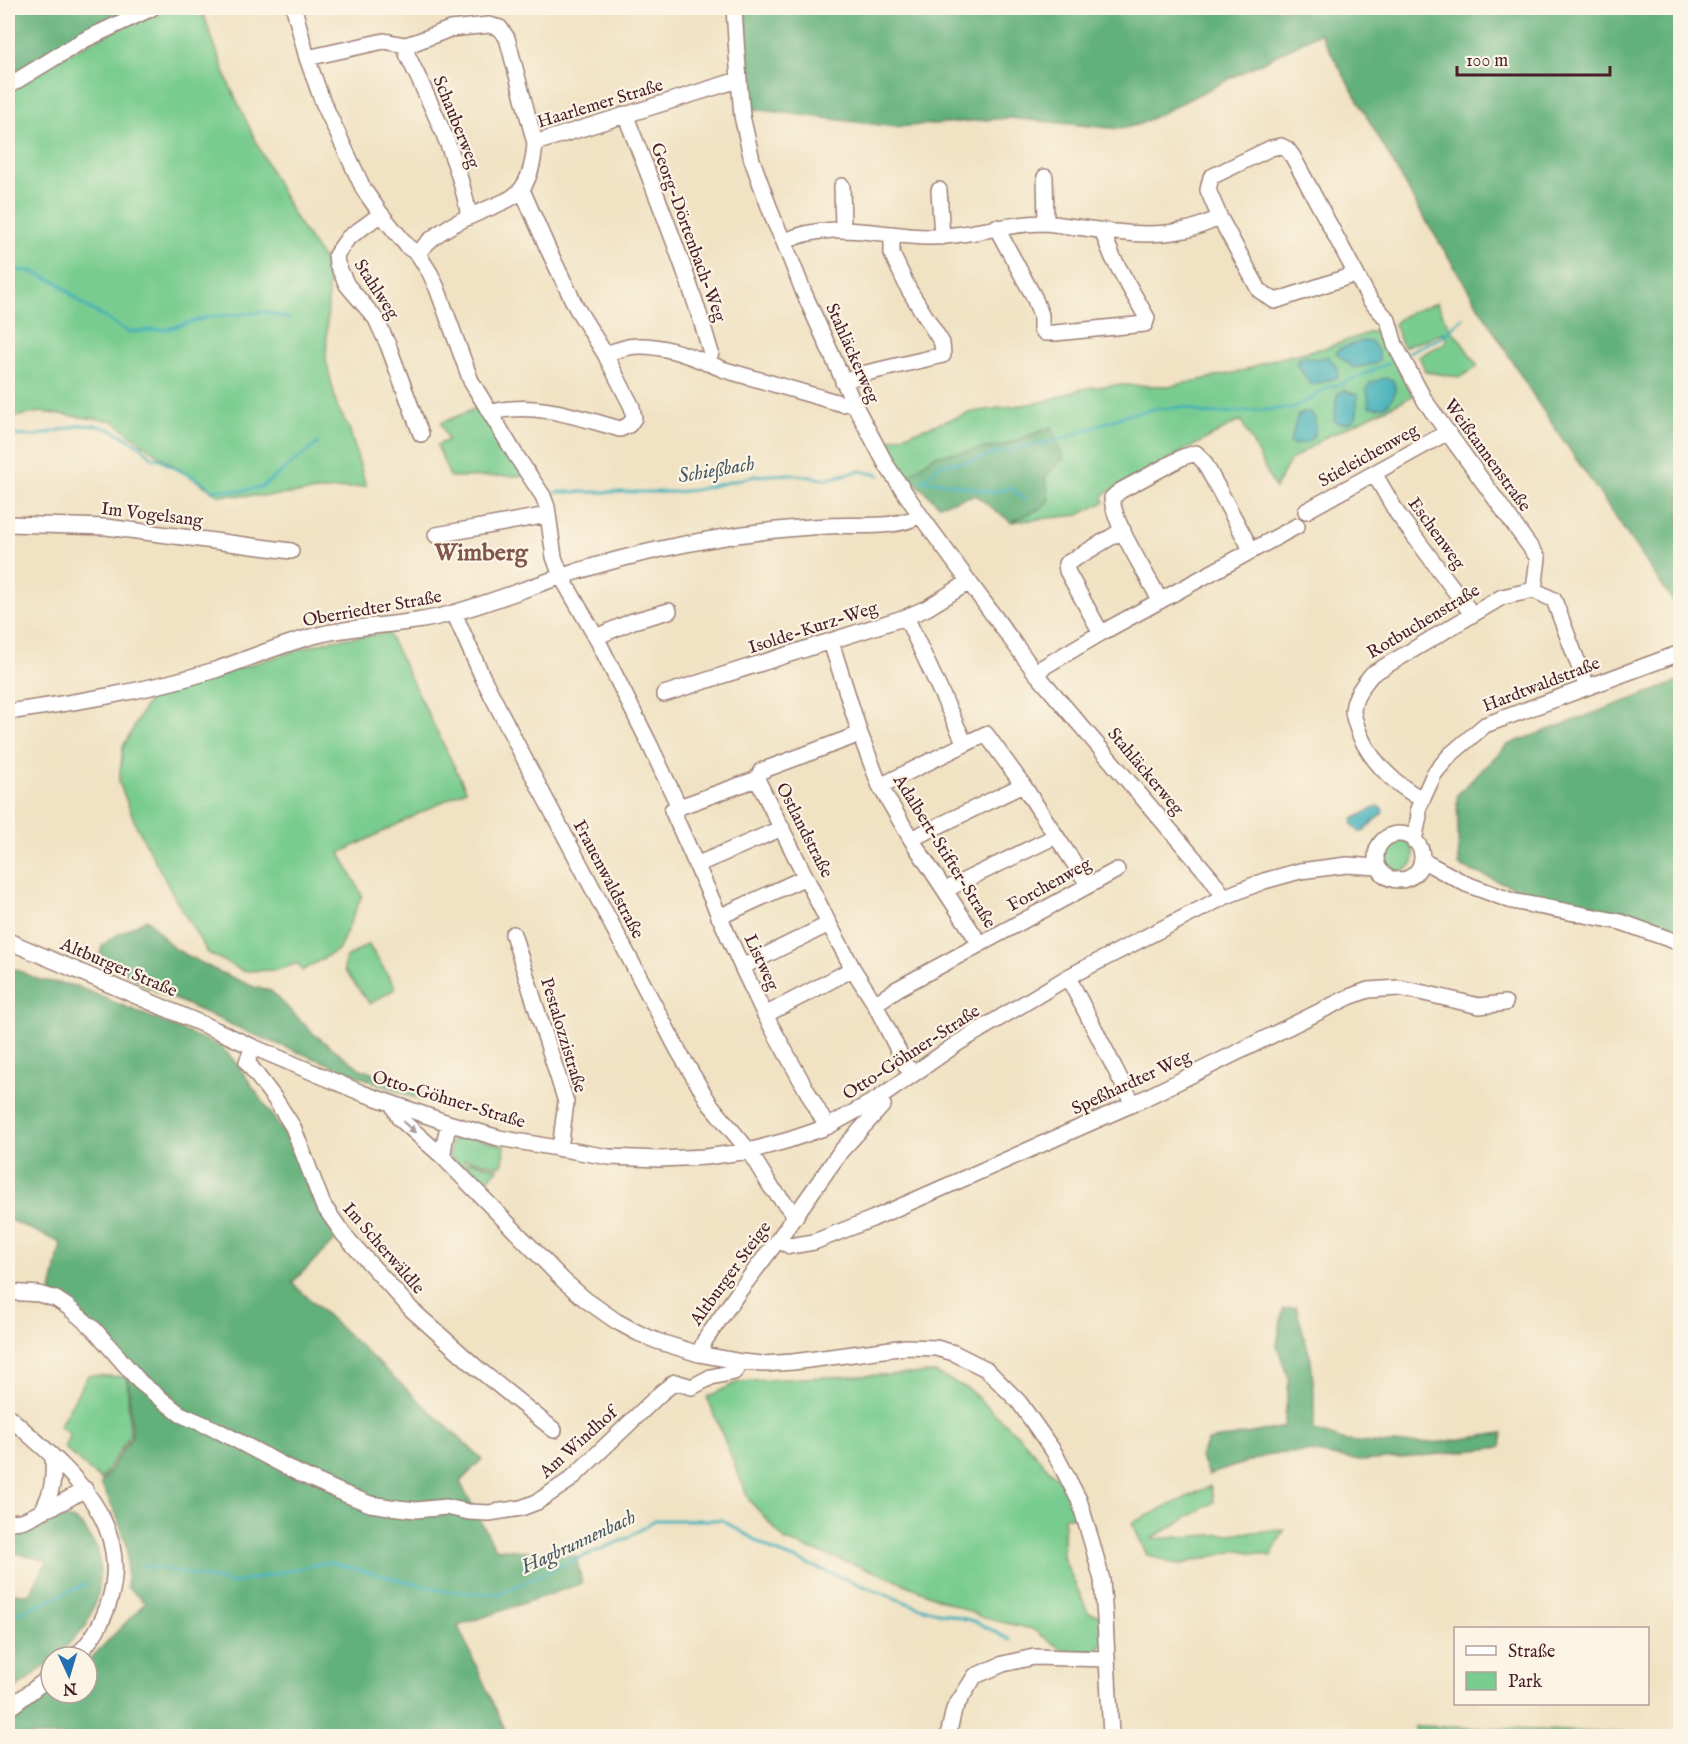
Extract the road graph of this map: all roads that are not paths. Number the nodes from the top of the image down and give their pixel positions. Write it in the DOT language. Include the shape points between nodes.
graph roads {
  1 [pos="152,8"];
  2 [pos="294,8"];
  3 [pos="734,8"];
  4 [pos="405,45"];
  5 [pos="307,58"];
  6 [pos="738,80"];
  7 [pos="8,86"];
  8 [pos="625,114"];
  9 [pos="535,143"];
  10 [pos="1045,177"];
  11 [pos="842,186"];
  12 [pos="522,190"];
  13 [pos="939,190"];
  14 [pos="381,214"];
  15 [pos="470,216"];
  16 [pos="1220,218"];
  17 [pos="1046,224"];
  18 [pos="996,227"];
  19 [pos="843,230"];
  20 [pos="1102,231"];
  21 [pos="892,234"];
  22 [pos="942,237"];
  23 [pos="784,242"];
  24 [pos="418,254"];
  25 [pos="1356,274"];
  26 [pos="605,354"];
  27 [pos="706,363"];
  28 [pos="843,382"];
  29 [pos="853,402"];
  30 [pos="490,413"];
  31 [pos="1448,432"];
  32 [pos="421,434"];
  33 [pos="1374,473"];
  34 [pos="1306,512"];
  35 [pos="548,515"];
  36 [pos="920,515"];
  37 [pos="8,524"];
  38 [pos="1297,526"];
  39 [pos="1123,530"];
  40 [pos="436,535"];
  41 [pos="291,551"];
  42 [pos="1251,551"];
  43 [pos="561,576"];
  44 [pos="969,582"];
  45 [pos="1534,590"];
  46 [pos="1160,601"];
  47 [pos="669,611"];
  48 [pos="454,613"];
  49 [pos="1472,614"];
  50 [pos="906,617"];
  51 [pos="1101,633"];
  52 [pos="596,637"];
  53 [pos="831,642"];
  54 [pos="1680,653"];
  55 [pos="1035,672"];
  56 [pos="1587,687"];
  57 [pos="664,694"];
  58 [pos="8,712"];
  59 [pos="860,734"];
  60 [pos="964,744"];
  61 [pos="757,779"];
  62 [pos="1023,785"];
  63 [pos="880,786"];
  64 [pos="1420,804"];
  65 [pos="672,810"];
  66 [pos="782,828"];
  67 [pos="1397,835"];
  68 [pos="1056,836"];
  69 [pos="911,839"];
  70 [pos="1414,841"];
  71 [pos="1422,858"];
  72 [pos="1377,860"];
  73 [pos="696,865"];
  74 [pos="1117,870"];
  75 [pos="1414,874"];
  76 [pos="806,877"];
  77 [pos="1088,884"];
  78 [pos="1466,884"];
  79 [pos="945,890"];
  80 [pos="1224,897"];
  81 [pos="719,917"];
  82 [pos="830,924"];
  83 [pos="513,934"];
  84 [pos="8,941"];
  85 [pos="1680,943"];
  86 [pos="980,944"];
  87 [pos="742,967"];
  88 [pos="853,969"];
  89 [pos="1068,976"];
  90 [pos="1505,1003"];
  91 [pos="875,1004"];
  92 [pos="765,1015"];
  93 [pos="216,1030"];
  94 [pos="253,1047"];
  95 [pos="914,1073"];
  96 [pos="879,1098"];
  97 [pos="392,1104"];
  98 [pos="1133,1104"];
  99 [pos="448,1123"];
  100 [pos="826,1127"];
  101 [pos="431,1147"];
  102 [pos="560,1149"];
  103 [pos="749,1151"];
  104 [pos="443,1157"];
  105 [pos="796,1216"];
  106 [pos="778,1240"];
  107 [pos="8,1292"];
  108 [pos="699,1354"];
  109 [pos="742,1362"];
  110 [pos="8,1416"];
  111 [pos="554,1430"];
  112 [pos="53,1457"];
  113 [pos="80,1484"];
  114 [pos="51,1496"];
  115 [pos="42,1511"];
  116 [pos="8,1522"];
  117 [pos="84,1645"];
  118 [pos="1107,1659"];
  119 [pos="39,1685"];
  120 [pos="8,1709"];
  121 [pos="948,1737"];
  122 [pos="1111,1737"];
  1 -- 7 [label="street" via="82,41"];
  2 -- 5 [label="street, Ostlandstraße"];
  3 -- 6 [label="street, Stahläckerweg"];
  4 -- 5 [label="street" via="384,41"];
  4 -- 9 [label="street" via="450,29 489,25 500,28 507,38"];
  4 -- 15 [label="street, Schauberweg" via="450,146"];
  5 -- 14 [label="street, Ostlandstraße" via="337,134 364,190"];
  6 -- 8 [label="street, Haarlemer Straße"];
  6 -- 23 [label="street, Stahläckerweg" via="752,160"];
  8 -- 9 [label="street, Haarlemer Straße"];
  8 -- 27 [label="street, Georg-Dörtenbach-Weg" via="695,298 711,353"];
  9 -- 12 [label="street, Haarlemer Straße"];
  10 -- 17 [label="street"];
  11 -- 19 [label="street"];
  12 -- 15 [label="street" via="511,199"];
  12 -- 26 [label="street" via="576,308"];
  13 -- 22 [label="street"];
  14 -- 24 [label="street, Ostlandstraße"];
  14 -- 32 [label="street, Stahlweg" via="348,238 336,255 337,264 347,285 376,320"];
  15 -- 24 [label="street" via="424,244"];
  16 -- 20 [label="street" via="1186,230 1161,233"];
  16 -- 25 [label="street, Weißtannenstraße" via="1259,290 1275,301"];
  16 -- 25 [label="street, Weißtannenstraße" via="1208,190 1211,177 1281,146 1293,157"];
  17 -- 18 [label="street"];
  17 -- 20 [label="street"];
  18 -- 20 [label="street" via="1034,297 1045,333 1145,324 1147,318"];
  18 -- 22 [label="street"];
  19 -- 21 [label="street"];
  19 -- 23 [label="street" via="799,235"];
  21 -- 22 [label="street"];
  21 -- 28 [label="street" via="892,254 909,290 942,342 944,355"];
  23 -- 28 [label="street, Stahläckerweg"];
  24 -- 30 [label="street, Ostlandstraße" via="437,288 471,381"];
  25 -- 31 [label="street, Weißtannenstraße" via="1377,324 1395,345 1425,401"];
  26 -- 27 [label="street" via="628,347 655,347"];
  26 -- 30 [label="street" via="632,407 634,418 629,425 621,429 559,412 505,408"];
  27 -- 29 [label="street" via="843,404"];
  28 -- 29 [label="street, Stahläckerweg"];
  29 -- 36 [label="street, Stahläckerweg" via="887,466"];
  30 -- 35 [label="street, Ostlandstraße" via="543,496"];
  31 -- 33 [label="street, Stieleichenweg"];
  31 -- 45 [label="street, Weißtannenstraße" via="1538,558"];
  33 -- 34 [label="street, Stieleichenweg"];
  33 -- 49 [label="street, Eschenweg" via="1397,513"];
  35 -- 40 [label="street"];
  35 -- 43 [label="street, Ostlandstraße"];
  36 -- 43 [label="street, Oberriedter Straße" via="902,522 757,532 705,540"];
  36 -- 44 [label="street, Stahläckerweg"];
  37 -- 41 [label="street, Im Vogelsang" via="106,526"];
  38 -- 42 [label="street"];
  39 -- 42 [label="street" via="1112,498 1196,453"];
  39 -- 46 [label="street"];
  39 -- 51 [label="street" via="1066,564"];
  42 -- 46 [label="street"];
  43 -- 48 [label="street, Oberriedter Straße"];
  43 -- 52 [label="street, Ostlandstraße"];
  44 -- 50 [label="street, Isolde-Kurz-Weg"];
  44 -- 55 [label="street, Stahläckerweg"];
  45 -- 49 [label="street, Rotbuchenstraße" via="1502,597"];
  45 -- 56 [label="street" via="1554,600"];
  46 -- 51 [label="street"];
  47 -- 52 [label="street"];
  48 -- 58 [label="street, Oberriedter Straße" via="320,634 172,681 85,701"];
  48 -- 103 [label="street, Frauenwaldstraße" via="527,764 679,1052 710,1104"];
  49 -- 64 [label="street, Rotbuchenstraße" via="1372,674 1358,692 1353,712 1360,739 1380,766"];
  50 -- 53 [label="street, Isolde-Kurz-Weg"];
  50 -- 60 [label="street"];
  51 -- 55 [label="street"];
  52 -- 61 [label="street, Ostlandstraße" via="679,807"];
  53 -- 57 [label="street, Isolde-Kurz-Weg"];
  53 -- 59 [label="street, Adalbert-Stifter-Straße"];
  54 -- 56 [label="street, Hardtwaldstraße"];
  55 -- 80 [label="street, Stahläckerweg"];
  56 -- 64 [label="street, Hardtwaldstraße" via="1485,725 1444,761"];
  59 -- 61 [label="street" via="761,771"];
  59 -- 63 [label="street, Adalbert-Stifter-Straße"];
  60 -- 62 [label="street" via="985,732"];
  60 -- 63 [label="street"];
  61 -- 66 [label="street, Ostlandstraße"];
  62 -- 68 [label="street"];
  62 -- 69 [label="street"];
  63 -- 69 [label="street, Adalbert-Stifter-Straße"];
  64 -- 67 [label="street, Hardtwaldstraße"];
  64 -- 70 [label="street, Hardtwaldstraße"];
  65 -- 73 [label="street, Listweg"];
  66 -- 73 [label="street"];
  66 -- 76 [label="street, Ostlandstraße"];
  67 -- 70 [label="street"];
  67 -- 72 [label="street" via="1381,843"];
  68 -- 77 [label="street"];
  68 -- 79 [label="street"];
  69 -- 79 [label="street, Adalbert-Stifter-Straße"];
  70 -- 71 [label="street"];
  71 -- 75 [label="street"];
  71 -- 78 [label="street"];
  72 -- 75 [label="street" via="1394,880"];
  72 -- 80 [label="street, Otto-Göhner-Straße" via="1300,871"];
  73 -- 81 [label="street, Listweg"];
  74 -- 77 [label="street, Forchenweg"];
  75 -- 78 [label="street"];
  76 -- 81 [label="street"];
  76 -- 82 [label="street, Ostlandstraße"];
  77 -- 86 [label="street, Forchenweg"];
  78 -- 85 [label="street" via="1512,901 1621,922"];
  79 -- 86 [label="street, Adalbert-Stifter-Straße"];
  80 -- 89 [label="street, Otto-Göhner-Straße"];
  81 -- 87 [label="street, Listweg"];
  82 -- 87 [label="street"];
  82 -- 88 [label="street, Ostlandstraße"];
  83 -- 102 [label="street, Pestalozzistraße" via="566,1102"];
  84 -- 93 [label="street, Altburger Straße"];
  86 -- 91 [label="street, Forchenweg"];
  87 -- 92 [label="street, Listweg"];
  88 -- 91 [label="street, Ostlandstraße"];
  88 -- 92 [label="street"];
  89 -- 95 [label="street, Otto-Göhner-Straße"];
  89 -- 98 [label="street"];
  90 -- 98 [label="street, Speßhardter Weg" via="1479,1006 1399,988 1368,990"];
  91 -- 95 [label="street, Ostlandstraße" via="906,1066"];
  92 -- 100 [label="street, Listweg"];
  93 -- 94 [label="street, Otto-Göhner-Straße"];
  94 -- 97 [label="street, Otto-Göhner-Straße"];
  94 -- 111 [label="street, Im Scherwäldle" via="247,1062 293,1127 322,1205 334,1222 412,1310"];
  95 -- 96 [label="street, Otto-Göhner-Straße"];
  96 -- 100 [label="street, Otto-Göhner-Straße"];
  96 -- 105 [label="street, Altburger Steige" via="883,1105 841,1151"];
  97 -- 99 [label="street, Otto-Göhner-Straße"];
  97 -- 101 [label="street, one-way" via="399,1118"];
  98 -- 106 [label="street, Speßhardter Weg" via="814,1242 790,1246"];
  99 -- 101 [label="street" via="436,1128"];
  99 -- 102 [label="street, Otto-Göhner-Straße" via="499,1138"];
  99 -- 104 [label="street"];
  100 -- 103 [label="street, Otto-Göhner-Straße"];
  101 -- 104 [label="street"];
  102 -- 103 [label="street, Otto-Göhner-Straße" via="609,1157 659,1159"];
  103 -- 105 [label="street, Altburger Steige" via="771,1187"];
  104 -- 108 [label="street" via="586,1300 638,1333"];
  105 -- 106 [label="street, Altburger Steige"];
  106 -- 108 [label="street, Altburger Steige" via="705,1340"];
  107 -- 109 [label="street, Am Windhof" via="56,1299 80,1316 140,1382 180,1414 370,1504 408,1510 446,1507 489,1513 537,1503 570,1480 675,1382 692,1387 711,1377 734,1372"];
  108 -- 109 [label="street"];
  109 -- 118 [label="street" via="793,1362 906,1347 945,1350 986,1369 1019,1401 1054,1452 1079,1500 1102,1580"];
  110 -- 112 [label="street"];
  112 -- 113 [label="street"];
  112 -- 114 [label="street"];
  113 -- 114 [label="street"];
  113 -- 115 [label="street" via="59,1506"];
  113 -- 117 [label="street" via="106,1526 115,1556 115,1577 107,1607"];
  114 -- 115 [label="street"];
  115 -- 116 [label="street" via="25,1520"];
  118 -- 121 [label="street" via="1034,1658 1003,1664 975,1676 954,1709"];
  118 -- 122 [label="street"];
  119 -- 120 [label="street"];
}
